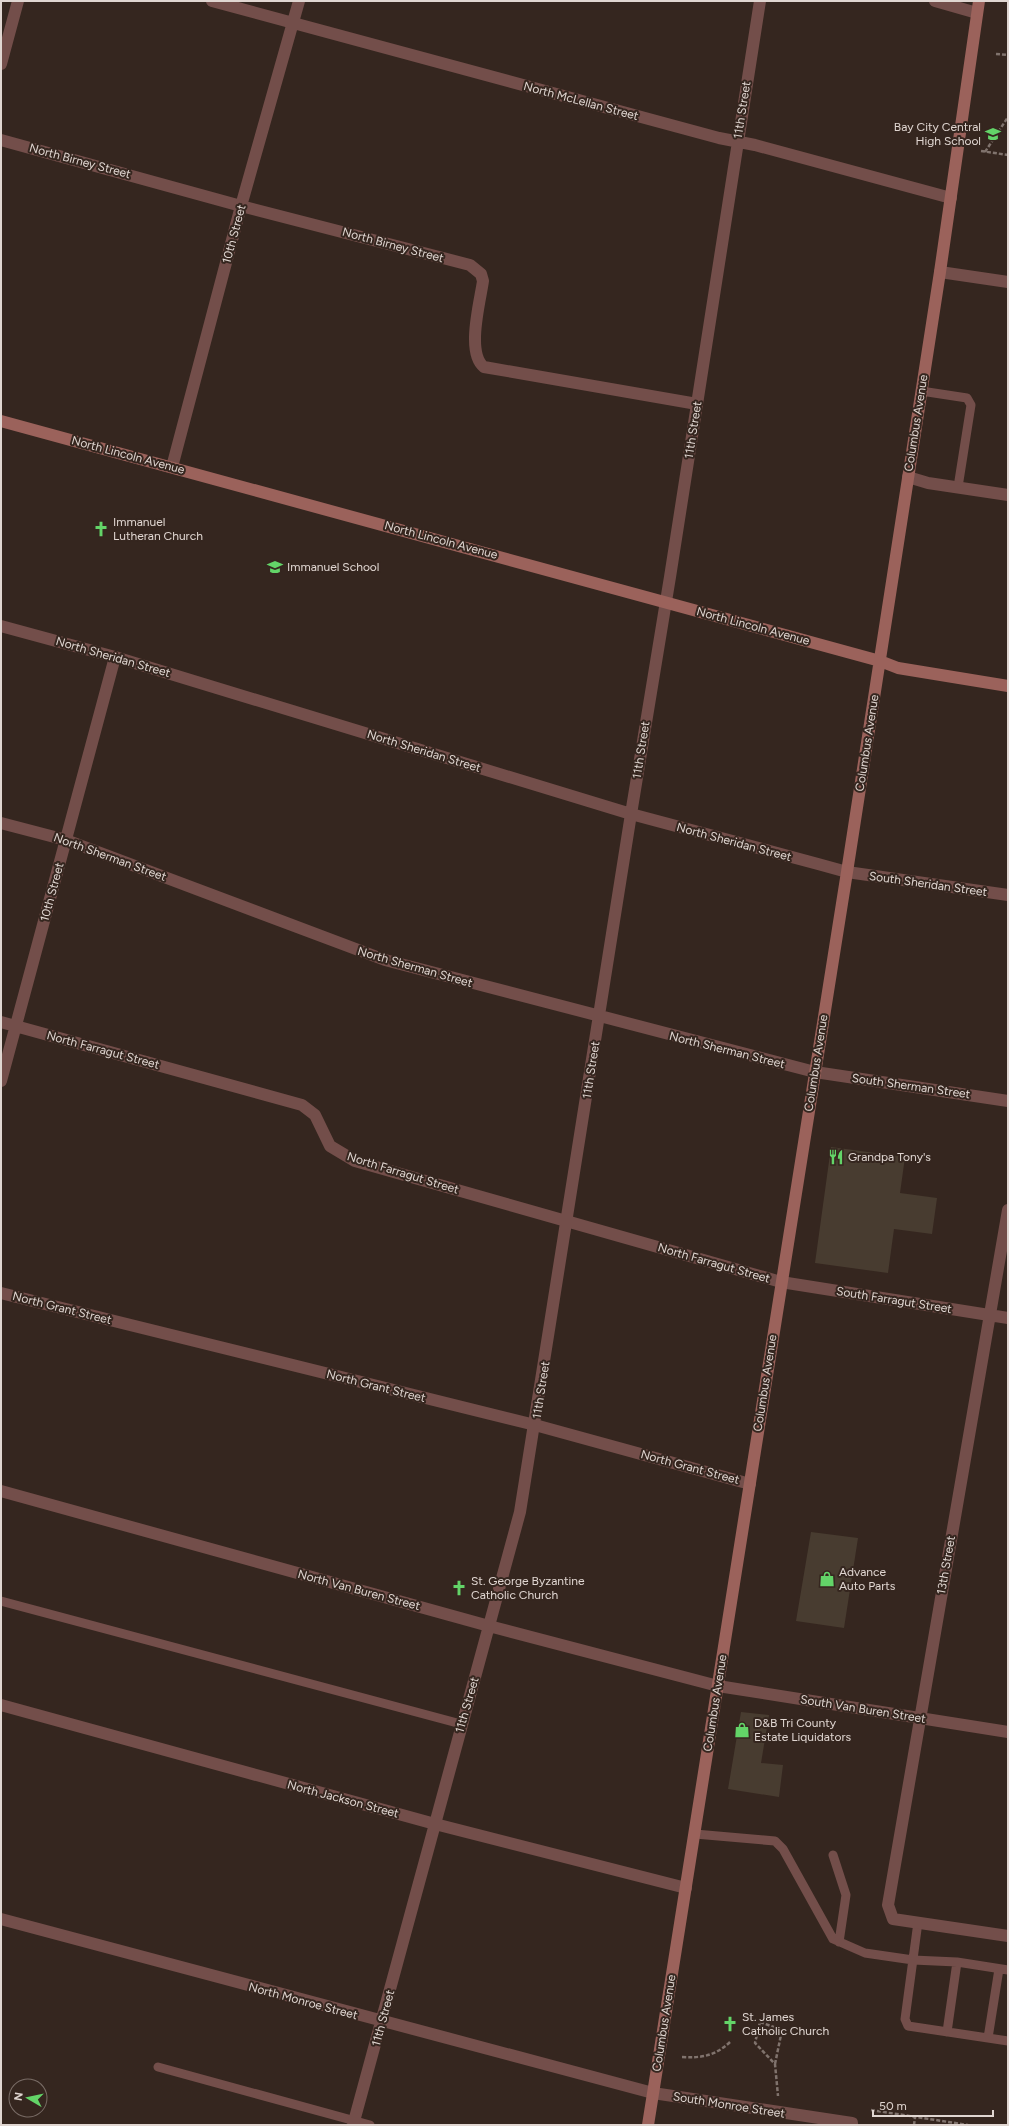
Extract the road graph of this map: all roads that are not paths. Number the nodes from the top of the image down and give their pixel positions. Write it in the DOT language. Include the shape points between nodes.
graph roads {
  1 [pos="18,1"];
  2 [pos="212,1"];
  3 [pos="299,1"];
  4 [pos="760,1"];
  5 [pos="935,1"];
  6 [pos="979,1"];
  7 [pos="977,13"];
  8 [pos="293,23"];
  9 [pos="1,64"];
  10 [pos="1,140"];
  11 [pos="737,141"];
  12 [pos="951,198"];
  13 [pos="241,206"];
  14 [pos="940,272"];
  15 [pos="1008,282"];
  16 [pos="921,391"];
  17 [pos="697,404"];
  18 [pos="1,421"];
  19 [pos="172,467"];
  20 [pos="908,477"];
  21 [pos="958,487"];
  22 [pos="1008,495"];
  23 [pos="666,602"];
  24 [pos="1,626"];
  25 [pos="115,656"];
  26 [pos="880,661"];
  27 [pos="1008,686"];
  28 [pos="631,814"];
  29 [pos="1,823"];
  30 [pos="66,840"];
  31 [pos="847,872"];
  32 [pos="1008,895"];
  33 [pos="599,1018"];
  34 [pos="1,1022"];
  35 [pos="16,1026"];
  36 [pos="815,1072"];
  37 [pos="1,1081"];
  38 [pos="1008,1101"];
  39 [pos="1008,1210"];
  40 [pos="567,1222"];
  41 [pos="781,1282"];
  42 [pos="1,1293"];
  43 [pos="990,1315"];
  44 [pos="1008,1318"];
  45 [pos="535,1425"];
  46 [pos="750,1484"];
  47 [pos="1,1492"];
  48 [pos="1,1601"];
  49 [pos="489,1626"];
  50 [pos="718,1686"];
  51 [pos="1,1705"];
  52 [pos="919,1719"];
  53 [pos="461,1724"];
  54 [pos="1008,1732"];
  55 [pos="435,1824"];
  56 [pos="695,1834"];
  57 [pos="832,1855"];
  58 [pos="686,1888"];
  59 [pos="1,1919"];
  60 [pos="918,1922"];
  61 [pos="1008,1936"];
  62 [pos="839,1942"];
  63 [pos="913,1960"];
  64 [pos="957,1962"];
  65 [pos="1003,1970"];
  66 [pos="382,2022"];
  67 [pos="947,2032"];
  68 [pos="988,2038"];
  69 [pos="1008,2041"];
  70 [pos="158,2067"];
  71 [pos="653,2093"];
  72 [pos="354,2123"];
  73 [pos="852,2124"];
  74 [pos="370,2125"];
  75 [pos="648,2125"];
  1 -- 9 [label="street"];
  2 -- 8 [label="street, North McLellan Street"];
  3 -- 8 [label="street, 10th Street"];
  4 -- 11 [label="street, 11th Street"];
  5 -- 7 [label="street"];
  6 -- 7 [label="street, Columbus Avenue"];
  7 -- 12 [label="street, Columbus Avenue"];
  8 -- 11 [label="street, North McLellan Street"];
  8 -- 13 [label="street, 10th Street"];
  10 -- 13 [label="street, North Birney Street"];
  11 -- 12 [label="street, North McLellan Street"];
  11 -- 17 [label="street, 11th Street"];
  12 -- 14 [label="street, Columbus Avenue"];
  13 -- 17 [label="street, North Birney Street" via="470,265 481,274 483,281 475,334 475,352 478,362 484,367"];
  13 -- 19 [label="street, 10th Street"];
  14 -- 15 [label="street"];
  14 -- 16 [label="street, Columbus Avenue"];
  16 -- 20 [label="street, Columbus Avenue"];
  16 -- 21 [label="lane" via="967,398 971,405"];
  17 -- 23 [label="street, 11th Street"];
  18 -- 19 [label="street, North Lincoln Avenue"];
  19 -- 23 [label="street, North Lincoln Avenue"];
  20 -- 21 [label="street"];
  20 -- 26 [label="street, Columbus Avenue"];
  21 -- 22 [label="street"];
  23 -- 26 [label="street, North Lincoln Avenue"];
  23 -- 28 [label="street, 11th Street"];
  24 -- 25 [label="street, North Sheridan Street"];
  25 -- 28 [label="street, North Sheridan Street"];
  25 -- 30 [label="street, 10th Street"];
  26 -- 27 [label="street, North Lincoln Avenue" via="898,668"];
  26 -- 31 [label="street, Columbus Avenue"];
  28 -- 31 [label="street, North Sheridan Street"];
  28 -- 33 [label="street, 11th Street"];
  29 -- 30 [label="street, North Sherman Street"];
  30 -- 33 [label="street, North Sherman Street" via="385,960"];
  30 -- 35 [label="street, 10th Street"];
  31 -- 32 [label="street, South Sheridan Street"];
  31 -- 36 [label="street, Columbus Avenue"];
  33 -- 36 [label="street, North Sherman Street"];
  33 -- 40 [label="street, 11th Street"];
  34 -- 35 [label="street, North Farragut Street"];
  35 -- 37 [label="street, 10th Street"];
  35 -- 40 [label="street, North Farragut Street" via="302,1105 315,1116 330,1146 355,1161"];
  36 -- 38 [label="street, South Sherman Street"];
  36 -- 41 [label="street, Columbus Avenue"];
  39 -- 43 [label="street, 13th Street"];
  40 -- 41 [label="street, North Farragut Street"];
  40 -- 45 [label="street, 11th Street"];
  41 -- 43 [label="street, South Farragut Street"];
  41 -- 46 [label="street, Columbus Avenue"];
  42 -- 45 [label="street, North Grant Street"];
  43 -- 44 [label="street, South Farragut Street"];
  43 -- 52 [label="street, 13th Street"];
  45 -- 46 [label="street, North Grant Street"];
  45 -- 49 [label="street, 11th Street" via="520,1512"];
  46 -- 50 [label="street, Columbus Avenue"];
  47 -- 49 [label="street, North Van Buren Street"];
  48 -- 53 [label="lane"];
  49 -- 50 [label="street, North Van Buren Street"];
  49 -- 53 [label="street, 11th Street"];
  50 -- 52 [label="street, South Van Buren Street"];
  50 -- 56 [label="street, Columbus Avenue"];
  51 -- 55 [label="street, North Jackson Street"];
  52 -- 54 [label="street, South Van Buren Street"];
  52 -- 60 [label="street, 13th Street" via="888,1905 893,1919"];
  53 -- 55 [label="street, 11th Street"];
  55 -- 58 [label="street, North Jackson Street"];
  55 -- 66 [label="street, 11th Street"];
  56 -- 58 [label="street, Columbus Avenue"];
  56 -- 62 [label="lane" via="775,1841 783,1849 833,1939"];
  57 -- 62 [label="lane" via="846,1895"];
  58 -- 71 [label="street, Columbus Avenue"];
  59 -- 66 [label="street, North Monroe Street"];
  60 -- 61 [label="street"];
  60 -- 63 [label="lane"];
  62 -- 63 [label="lane" via="865,1953"];
  63 -- 64 [label="lane"];
  63 -- 67 [label="lane" via="905,2019 908,2026"];
  64 -- 65 [label="lane"];
  64 -- 67 [label="lane"];
  65 -- 68 [label="lane"];
  66 -- 71 [label="street, North Monroe Street"];
  66 -- 72 [label="street, 11th Street"];
  67 -- 68 [label="lane"];
  68 -- 69 [label="lane"];
  70 -- 72 [label="lane"];
  71 -- 73 [label="street, South Monroe Street"];
  71 -- 75 [label="street, Columbus Avenue"];
  72 -- 74 [label="lane"];
}
